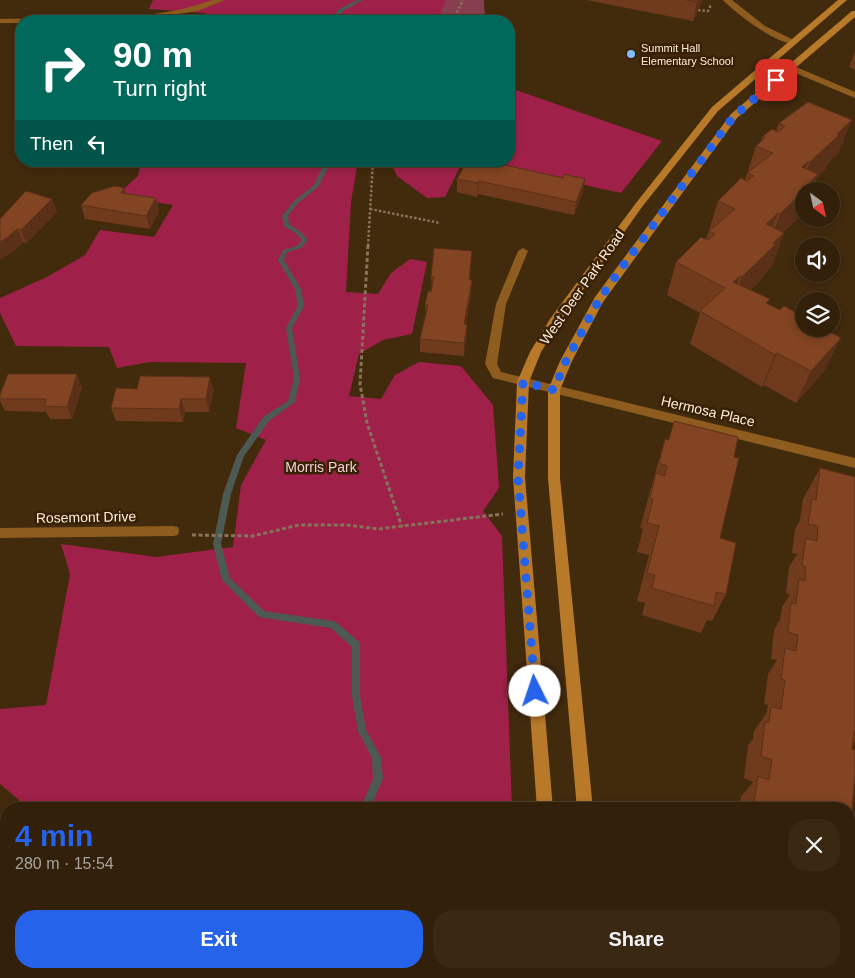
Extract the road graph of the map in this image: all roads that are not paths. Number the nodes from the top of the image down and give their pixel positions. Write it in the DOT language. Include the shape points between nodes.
graph roads {
  1 [pos="221,0"];
  2 [pos="727,0"];
  3 [pos="843,0"];
  4 [pos="855,13"];
  5 [pos="156,15"];
  6 [pos="0,21"];
  7 [pos="15,21"];
  8 [pos="794,42"];
  9 [pos="772,60"];
  10 [pos="789,68"];
  11 [pos="855,95"];
  12 [pos="523,251"];
  13 [pos="523,382"];
  14 [pos="554,390"];
  15 [pos="855,462"];
  16 [pos="173,530"];
  17 [pos="0,533"];
  18 [pos="544,802"];
  19 [pos="584,802"];
  1 -- 5 [label="street" via="187,12"];
  2 -- 8 [label="street" via="762,28"];
  3 -- 8 [label="street, West Deer Park Road"];
  4 -- 10 [label="street, West Deer Park Road"];
  6 -- 7 [label="street"];
  8 -- 9 [label="street, West Deer Park Road"];
  9 -- 10 [label="street"];
  9 -- 13 [label="street, West Deer Park Road" via="715,109 639,205 554,322"];
  10 -- 11 [label="street"];
  10 -- 14 [label="street, West Deer Park Road" via="734,116 656,220 599,300"];
  12 -- 13 [label="street, Hermosa Place" via="501,304 491,364 501,377"];
  13 -- 14 [label="street, Hermosa Place"];
  13 -- 18 [label="street, West Deer Park Road" via="518,477"];
  14 -- 15 [label="street, Hermosa Place"];
  14 -- 19 [label="street, West Deer Park Road" via="554,478"];
  16 -- 17 [label="street, Rosemont Drive"];
}
